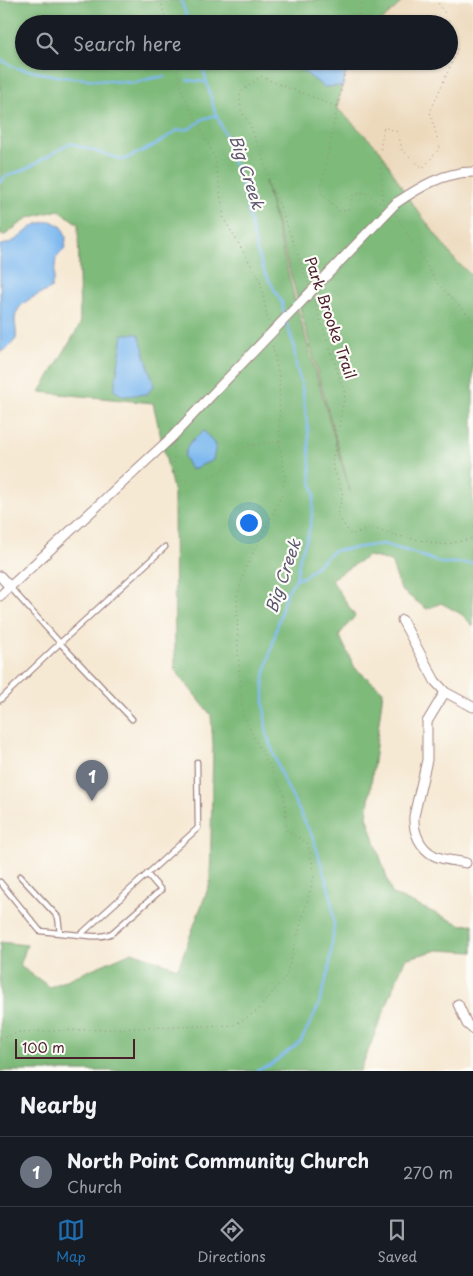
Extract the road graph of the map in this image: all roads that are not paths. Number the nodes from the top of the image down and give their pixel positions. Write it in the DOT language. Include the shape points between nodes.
graph roads {
  1 [pos="473,172"];
  2 [pos="165,547"];
  3 [pos="0,576"];
  4 [pos="10,587"];
  5 [pos="0,596"];
  6 [pos="402,620"];
  7 [pos="60,643"];
  8 [pos="445,692"];
  9 [pos="0,700"];
  10 [pos="473,707"];
  11 [pos="132,719"];
  12 [pos="197,762"];
  13 [pos="466,863"];
  14 [pos="147,874"];
  15 [pos="20,876"];
  16 [pos="0,882"];
  17 [pos="60,933"];
  18 [pos="80,935"];
  19 [pos="458,1004"];
  20 [pos="473,1029"];
  1 -- 4 [label="street, bridge" via="461,172 422,186 396,203 172,437"];
  2 -- 7 [label="lane"];
  3 -- 4 [label="street"];
  4 -- 5 [label="street"];
  4 -- 7 [label="lane"];
  6 -- 8 [label="street" via="435,681"];
  7 -- 9 [label="lane"];
  7 -- 11 [label="lane"];
  8 -- 10 [label="street"];
  8 -- 13 [label="street" via="428,722 427,760 414,825 418,839 435,856"];
  12 -- 14 [label="lane" via="198,828"];
  14 -- 18 [label="lane"];
  14 -- 18 [label="lane" via="162,890 107,936"];
  15 -- 17 [label="lane" via="58,917"];
  16 -- 17 [label="lane" via="40,931"];
  17 -- 18 [label="lane"];
  19 -- 20 [label="street" via="466,1024"];
}
